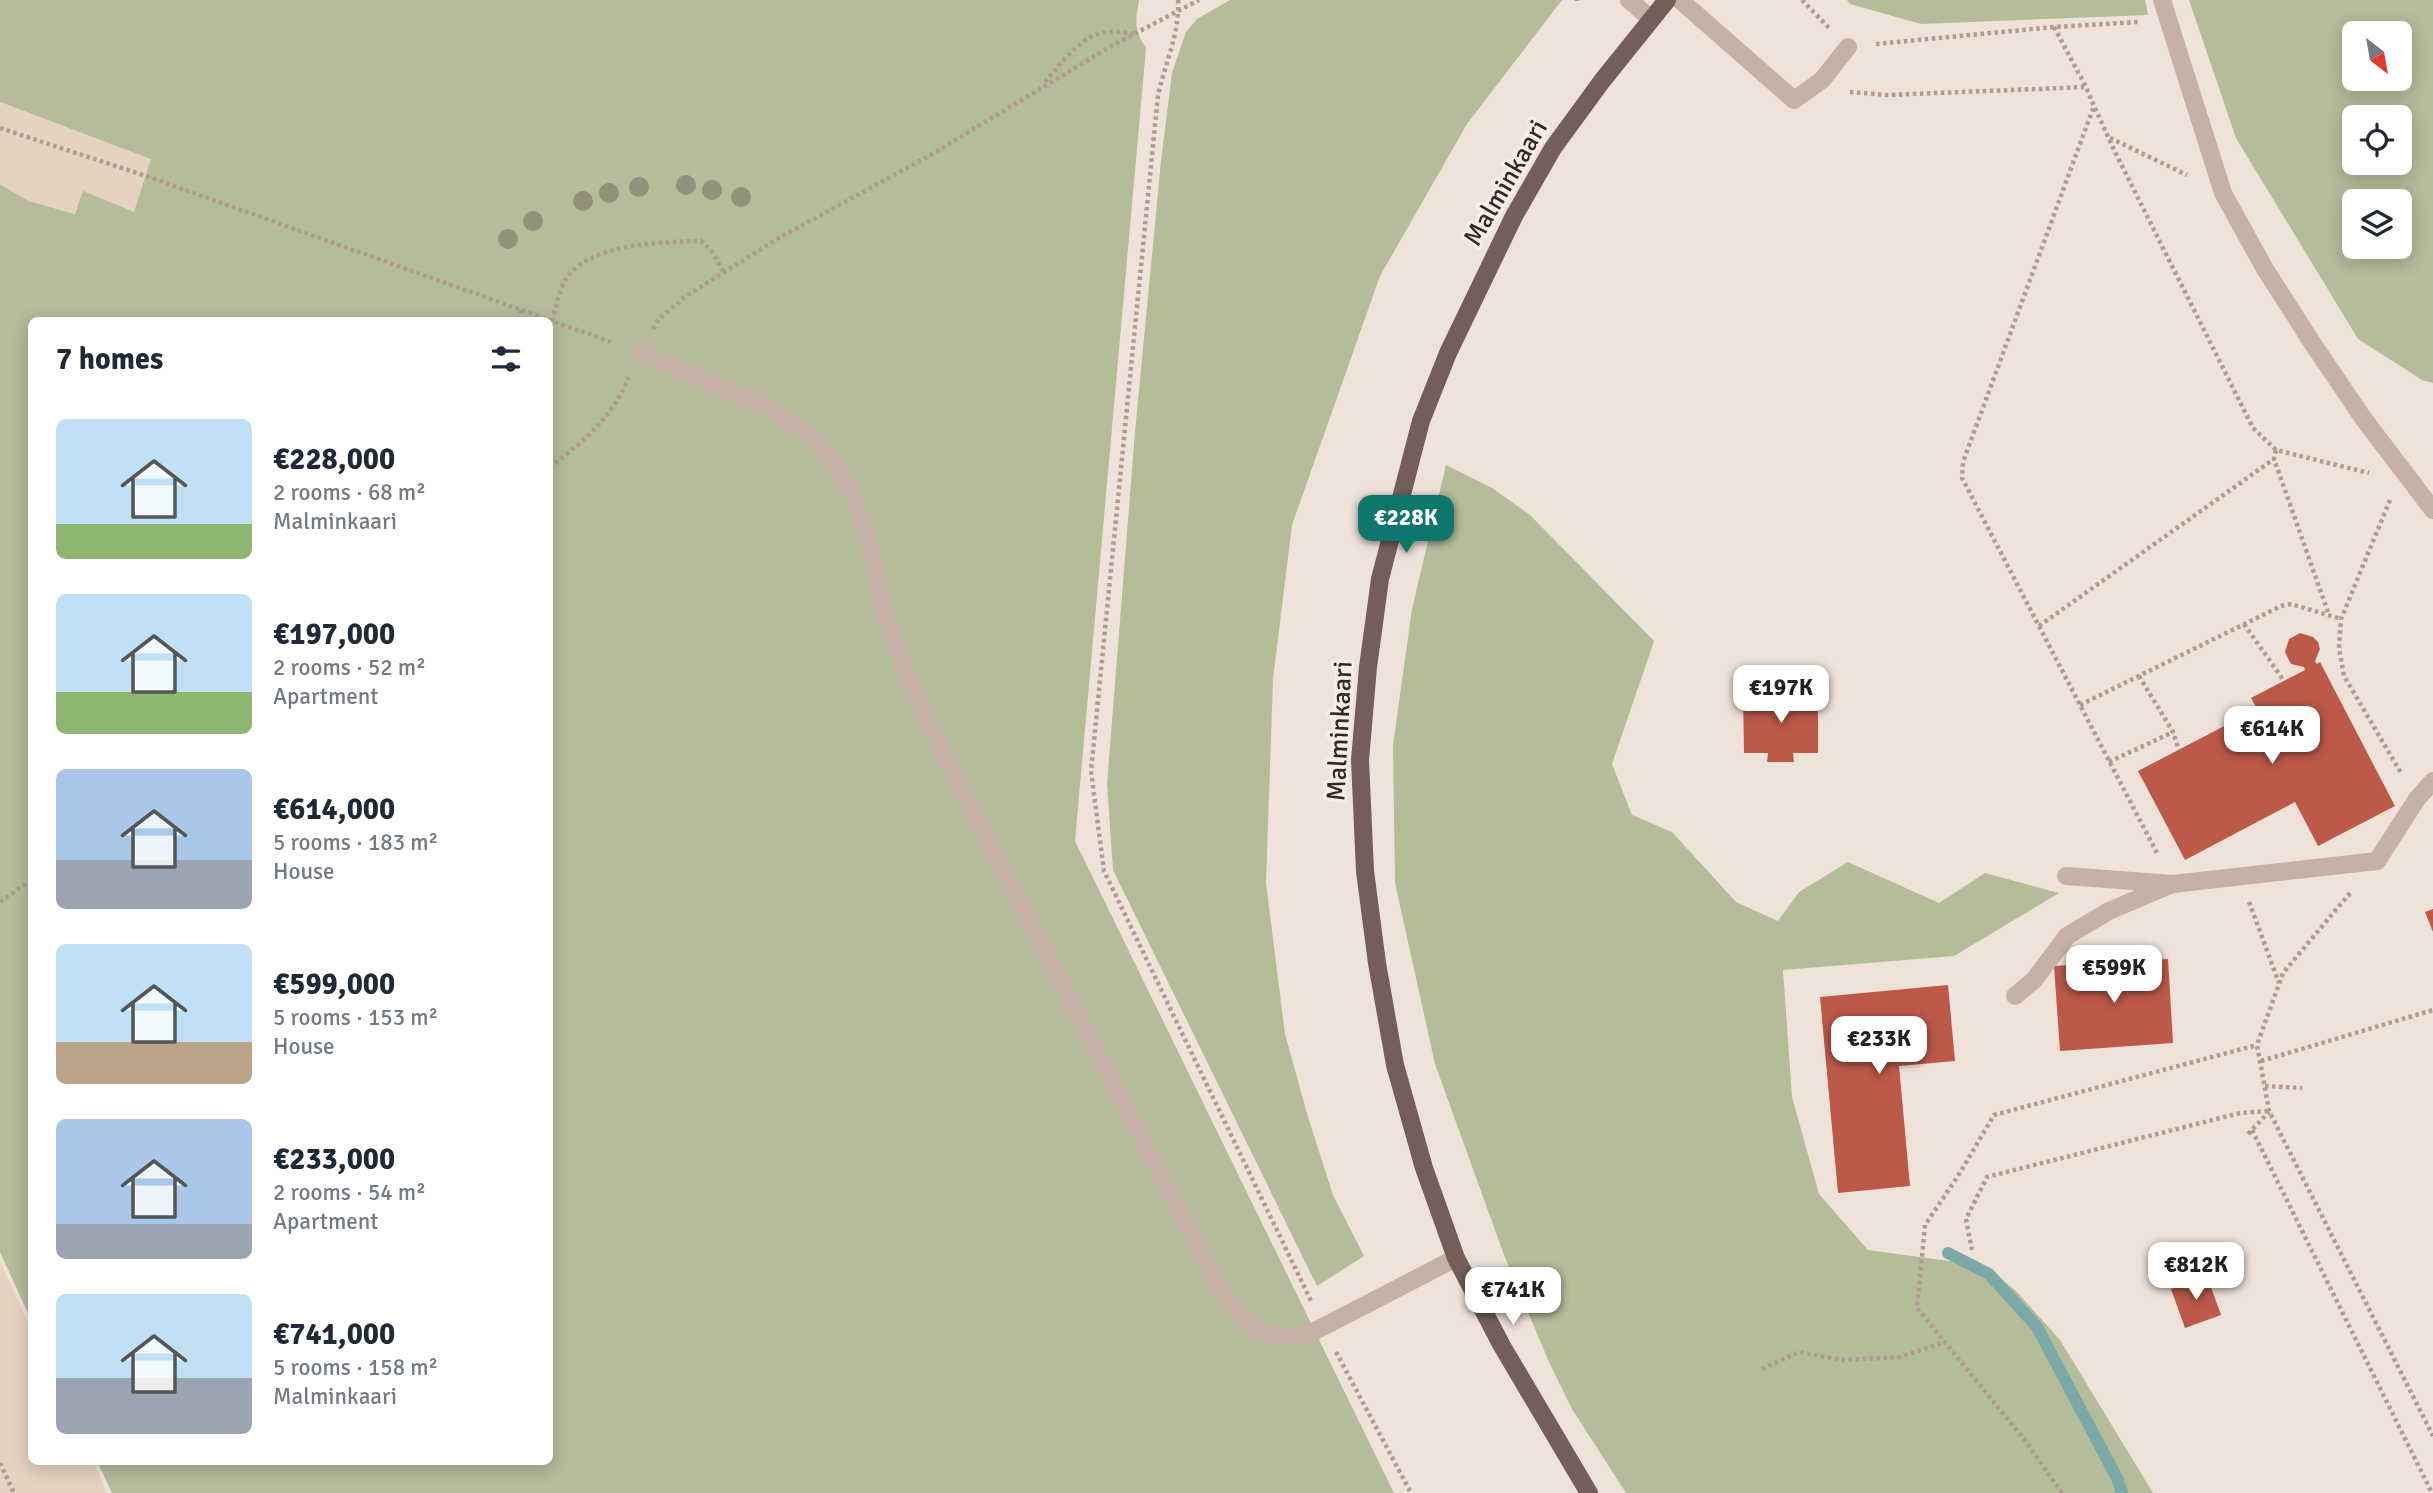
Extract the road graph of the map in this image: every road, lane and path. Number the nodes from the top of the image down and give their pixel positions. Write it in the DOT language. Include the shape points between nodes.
graph roads {
  1 [pos="1178,0"];
  2 [pos="1199,0"];
  3 [pos="1629,0"];
  4 [pos="1667,0"];
  5 [pos="1680,0"];
  6 [pos="1802,0"];
  7 [pos="2162,0"];
  8 [pos="1179,12"];
  9 [pos="1651,19"];
  10 [pos="2168,21"];
  11 [pos="2054,27"];
  12 [pos="1136,34"];
  13 [pos="1848,47"];
  14 [pos="1822,80"];
  15 [pos="1041,87"];
  16 [pos="2086,87"];
  17 [pos="2094,106"];
  18 [pos="0,128"];
  19 [pos="2109,137"];
  20 [pos="2223,193"];
  21 [pos="777,239"];
  22 [pos="724,272"];
  23 [pos="522,310"];
  24 [pos="519,317"];
  25 [pos="541,317"];
  26 [pos="553,318"];
  27 [pos="553,321"];
  28 [pos="639,352"];
  29 [pos="2276,450"];
  30 [pos="2274,459"];
  31 [pos="2404,470"];
  32 [pos="2433,510"];
  33 [pos="2329,616"];
  34 [pos="2341,620"];
  35 [pos="2244,624"];
  36 [pos="2039,626"];
  37 [pos="2139,676"];
  38 [pos="2284,681"];
  39 [pos="2080,705"];
  40 [pos="2173,732"];
  41 [pos="2179,750"];
  42 [pos="2109,762"];
  43 [pos="2433,781"];
  44 [pos="2417,799"];
  45 [pos="2377,861"];
  46 [pos="2066,876"];
  47 [pos="2240,876"];
  48 [pos="28,882"];
  49 [pos="2173,884"];
  50 [pos="0,902"];
  51 [pos="2279,984"];
  52 [pos="2015,996"];
  53 [pos="2433,1010"];
  54 [pos="2257,1045"];
  55 [pos="2261,1061"];
  56 [pos="2265,1086"];
  57 [pos="2302,1088"];
  58 [pos="2269,1111"];
  59 [pos="1972,1250"];
  60 [pos="1456,1258"];
  61 [pos="1324,1326"];
  62 [pos="1945,1342"];
  63 [pos="1762,1368"];
  64 [pos="2433,1436"];
  65 [pos="0,1464"];
  66 [pos="14,1493"];
  67 [pos="1410,1493"];
  68 [pos="1589,1493"];
  69 [pos="2062,1493"];
  70 [pos="2432,1493"];
  1 -- 8 [label="path"];
  2 -- 8 [label="path"];
  3 -- 9 [label="street"];
  4 -- 9 [label="main road, Malminkaari"];
  5 -- 14 [label="street" via="1794,100"];
  6 -- 13 [label="path"];
  7 -- 10 [label="street"];
  8 -- 12 [label="path"];
  8 -- 61 [label="path" via="1158,95 1091,771 1096,819 1104,871"];
  9 -- 60 [label="main road, Malminkaari" via="1553,148 1480,284 1421,421 1380,579 1360,760 1365,871 1395,1065"];
  10 -- 11 [label="path"];
  10 -- 20 [label="street"];
  11 -- 13 [label="path"];
  11 -- 16 [label="path"];
  12 -- 15 [label="path"];
  12 -- 15 [label="path" via="1094,35 1071,52"];
  13 -- 14 [label="street"];
  14 -- 16 [label="path" via="1845,91 1887,95"];
  15 -- 21 [label="path" via="927,157"];
  16 -- 17 [label="path"];
  17 -- 19 [label="path"];
  17 -- 36 [label="path" via="1963,462 1962,478"];
  18 -- 23 [label="path"];
  19 -- 20 [label="path"];
  19 -- 29 [label="path" via="2253,428"];
  20 -- 31 [label="street" via="2311,341"];
  22 -- 26 [label="path" via="701,241 652,242 608,252 580,264 566,279"];
  23 -- 24 [label="path"];
  23 -- 25 [label="path"];
  27 -- 28 [label="path"];
  28 -- 61 [label="street" via="764,405 812,436 837,467 851,490 868,538 885,616 943,754 1215,1280 1234,1309 1267,1334 1299,1336"];
  29 -- 30 [label="path"];
  29 -- 31 [label="path" via="2367,473"];
  30 -- 33 [label="path"];
  30 -- 36 [label="path"];
  31 -- 32 [label="street"];
  31 -- 34 [label="path"];
  33 -- 34 [label="path"];
  33 -- 35 [label="path" via="2291,604"];
  34 -- 44 [label="path" via="2344,676"];
  35 -- 37 [label="path"];
  35 -- 38 [label="path"];
  36 -- 39 [label="path"];
  37 -- 39 [label="path"];
  37 -- 40 [label="path"];
  39 -- 42 [label="path"];
  40 -- 41 [label="path"];
  40 -- 42 [label="path"];
  42 -- 49 [label="path"];
  43 -- 44 [label="street"];
  44 -- 45 [label="street"];
  45 -- 47 [label="street"];
  45 -- 51 [label="path" via="2283,973"];
  46 -- 49 [label="street"];
  47 -- 49 [label="street"];
  47 -- 51 [label="path"];
  48 -- 50 [label="path"];
  49 -- 52 [label="street" via="2109,911 2067,936 2034,980"];
  51 -- 54 [label="path"];
  53 -- 55 [label="path"];
  54 -- 55 [label="path"];
  54 -- 62 [label="path" via="1994,1115 1924,1225 1917,1308"];
  55 -- 56 [label="path"];
  56 -- 57 [label="path"];
  56 -- 58 [label="path"];
  58 -- 59 [label="path" via="2239,1113 1987,1177 1966,1219"];
  58 -- 64 [label="path"];
  58 -- 70 [label="path" via="2250,1132"];
  60 -- 61 [label="street"];
  60 -- 68 [label="main road, Malminkaari"];
  61 -- 67 [label="path"];
  62 -- 63 [label="path" via="1900,1357 1843,1360 1799,1352"];
  62 -- 69 [label="path"];
  65 -- 66 [label="path"];
}
